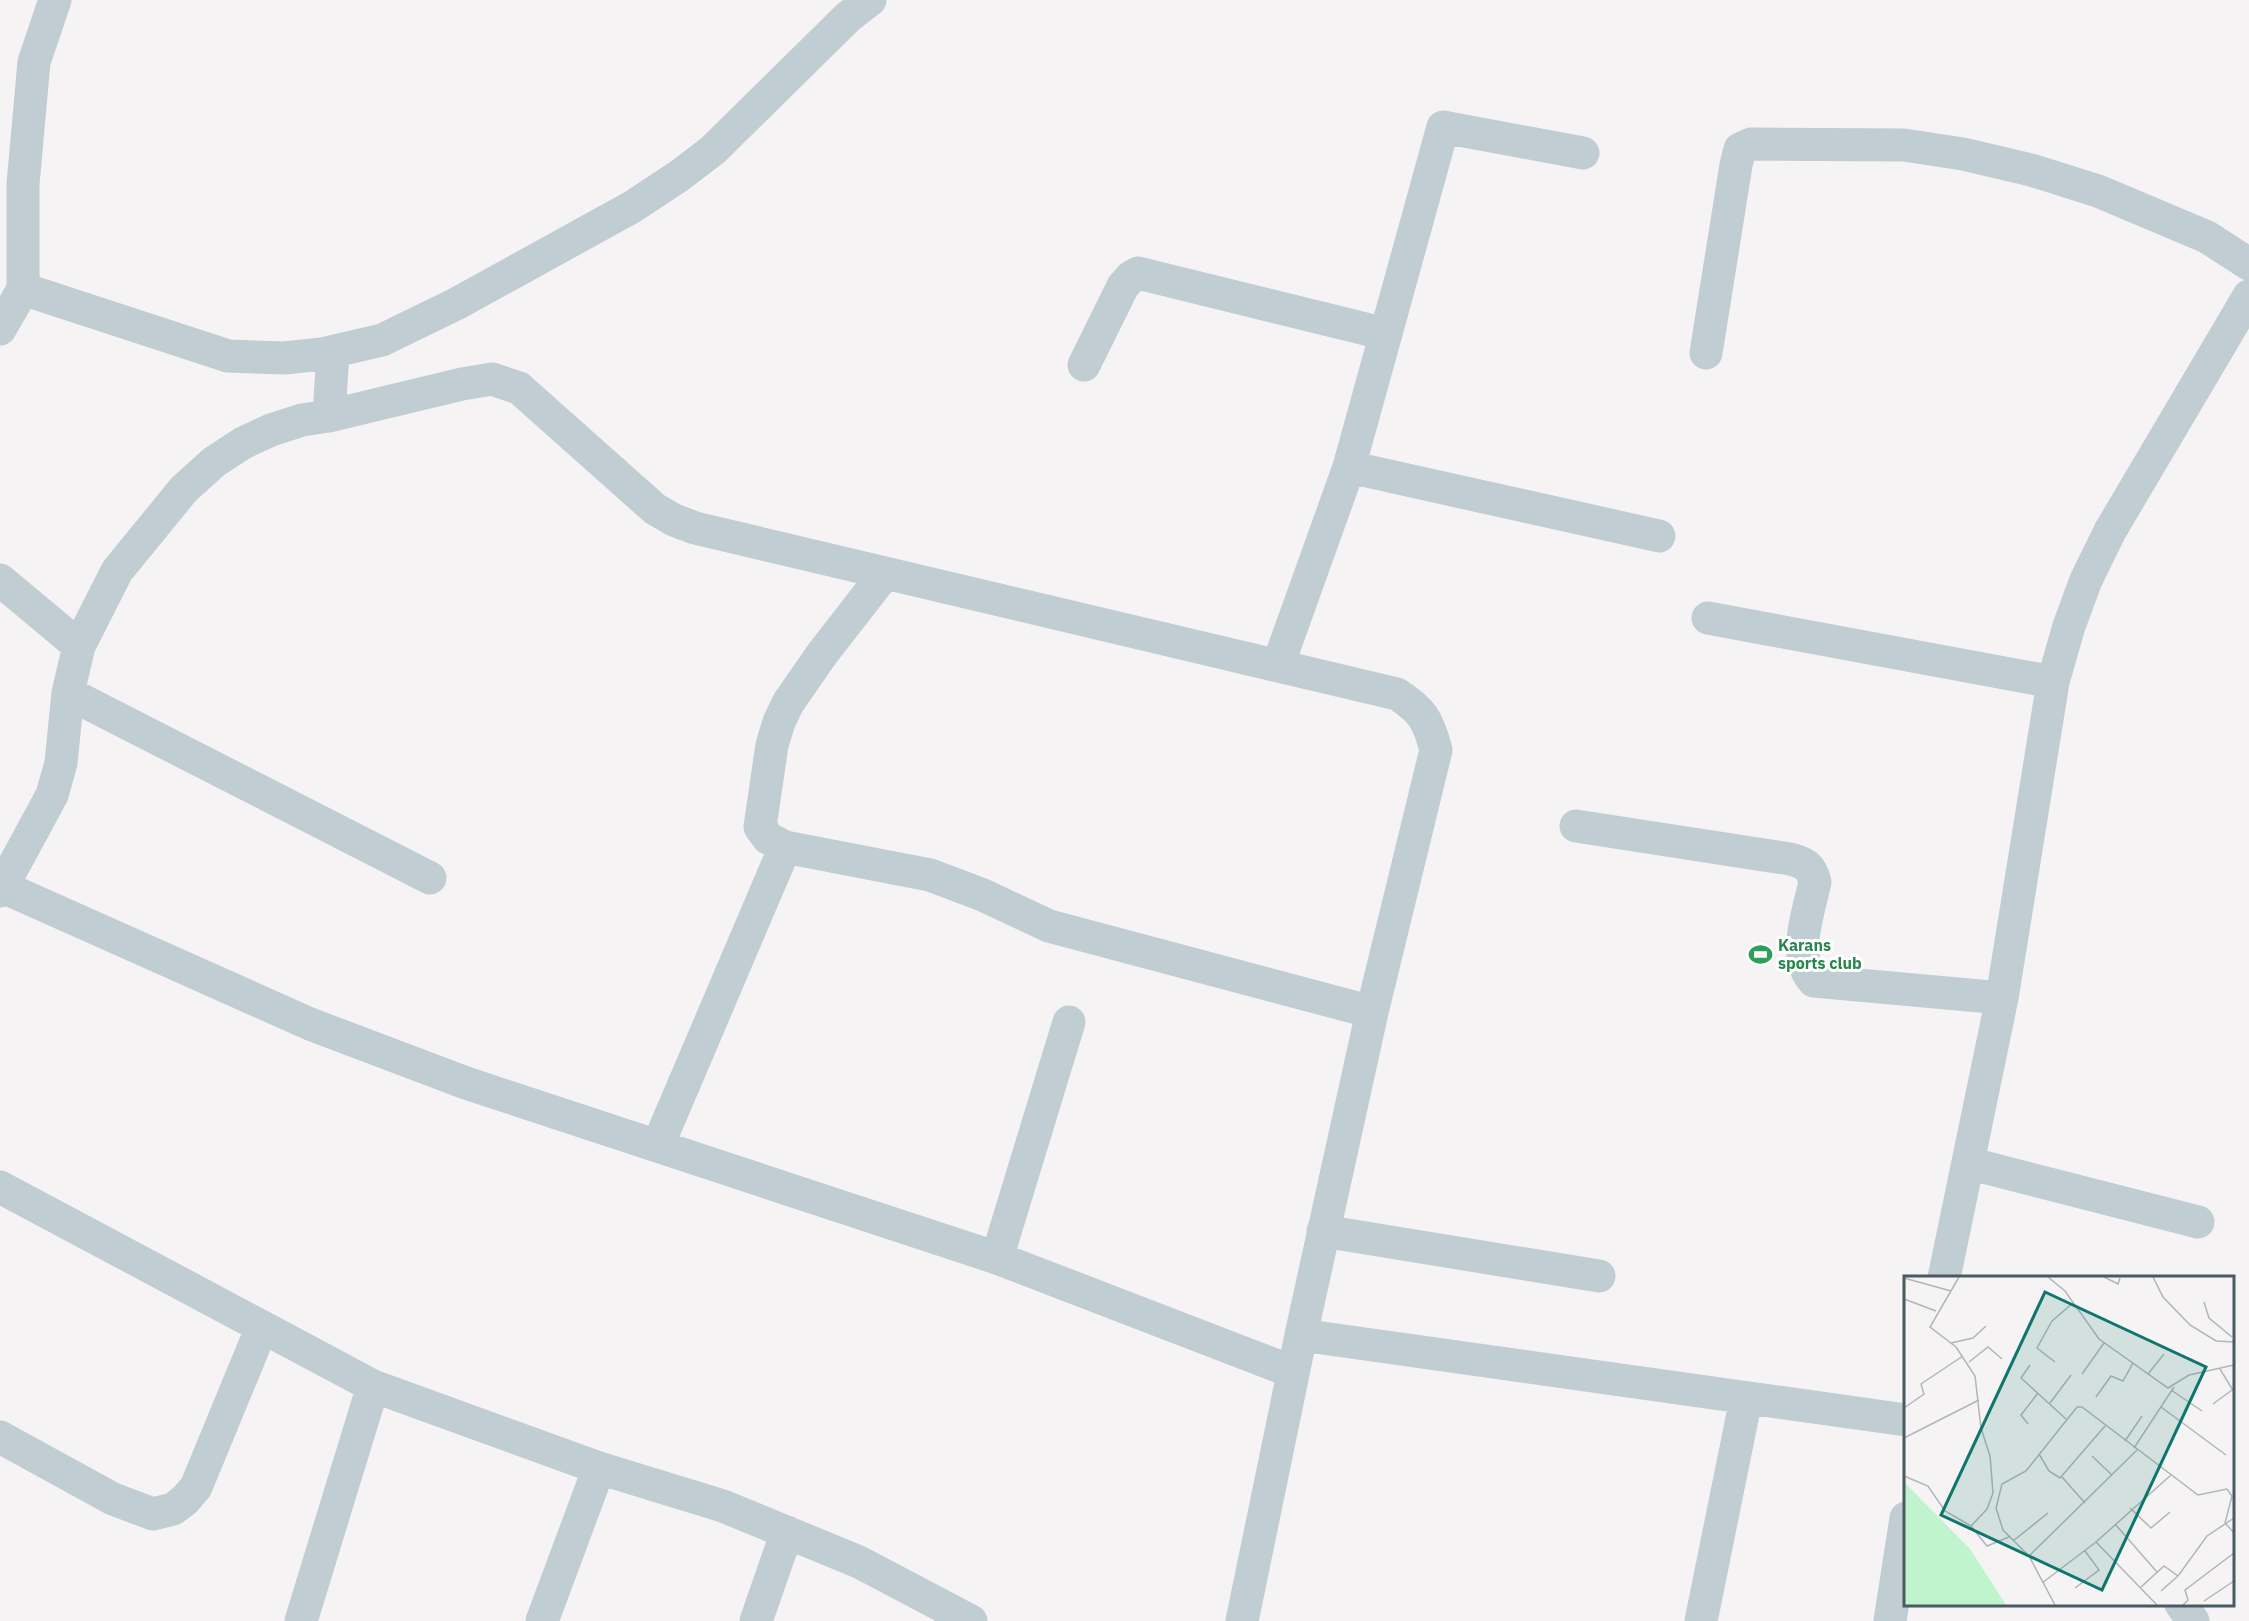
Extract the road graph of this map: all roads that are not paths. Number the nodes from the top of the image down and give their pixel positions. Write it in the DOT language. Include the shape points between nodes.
graph roads {
  1 [pos="55,0"];
  2 [pos="870,0"];
  3 [pos="1583,153"];
  4 [pos="2249,264"];
  5 [pos="23,289"];
  6 [pos="2249,296"];
  7 [pos="0,329"];
  8 [pos="1386,334"];
  9 [pos="1706,352"];
  10 [pos="332,363"];
  11 [pos="1084,365"];
  12 [pos="329,413"];
  13 [pos="1349,467"];
  14 [pos="1659,536"];
  15 [pos="885,573"];
  16 [pos="0,580"];
  17 [pos="1708,618"];
  18 [pos="79,646"];
  19 [pos="1278,666"];
  20 [pos="2053,682"];
  21 [pos="68,693"];
  22 [pos="1576,826"];
  23 [pos="785,847"];
  24 [pos="430,878"];
  25 [pos="2,889"];
  26 [pos="2002,998"];
  27 [pos="1372,1012"];
  28 [pos="1069,1022"];
  29 [pos="658,1145"];
  30 [pos="1968,1162"];
  31 [pos="0,1186"];
  32 [pos="2198,1222"];
  33 [pos="1323,1231"];
  34 [pos="997,1258"];
  35 [pos="1599,1276"];
  36 [pos="1944,1276"];
  37 [pos="262,1327"];
  38 [pos="1301,1335"];
  39 [pos="1293,1372"];
  40 [pos="373,1386"];
  41 [pos="1746,1399"];
  42 [pos="1904,1420"];
  43 [pos="0,1437"];
  44 [pos="599,1468"];
  45 [pos="1904,1525"];
  46 [pos="787,1532"];
  47 [pos="2182,1606"];
  48 [pos="301,1621"];
  49 [pos="542,1621"];
  50 [pos="756,1621"];
  51 [pos="971,1621"];
  52 [pos="1242,1621"];
  53 [pos="1701,1621"];
  54 [pos="1890,1621"];
  55 [pos="2193,1621"];
  1 -- 5 [label="street" via="34,62 23,184"];
  2 -- 10 [label="street" via="713,150 679,176 633,207 456,303"];
  3 -- 8 [label="street" via="1443,127"];
  4 -- 9 [label="street" via="2207,237 2098,190 2031,170 1904,145 1751,144 1740,149 1736,165"];
  5 -- 7 [label="street"];
  5 -- 10 [label="street" via="228,356"];
  6 -- 20 [label="street" via="2110,531 2082,589"];
  8 -- 11 [label="street" via="1138,273 1124,286"];
  8 -- 13 [label="street"];
  10 -- 12 [label="street"];
  12 -- 15 [label="street" via="492,379 519,388 637,495 674,520"];
  12 -- 18 [label="street" via="271,430 243,443 183,489 117,571"];
  13 -- 14 [label="street"];
  13 -- 19 [label="street"];
  15 -- 19 [label="street"];
  15 -- 23 [label="street" via="822,654 779,722 760,827 768,838"];
  16 -- 18 [label="street"];
  17 -- 20 [label="street"];
  18 -- 21 [label="street"];
  19 -- 27 [label="street" via="1397,694 1415,706 1430,726 1437,750"];
  20 -- 26 [label="street"];
  21 -- 24 [label="street"];
  21 -- 25 [label="street" via="61,762 52,795"];
  22 -- 26 [label="street" via="1806,863 1815,882 1801,953 1807,974 1814,981"];
  23 -- 27 [label="street" via="930,875 1049,926"];
  23 -- 29 [label="street"];
  25 -- 29 [label="street" via="310,1024 466,1083"];
  26 -- 30 [label="street"];
  27 -- 33 [label="street"];
  28 -- 34 [label="street"];
  29 -- 34 [label="street"];
  30 -- 32 [label="street"];
  30 -- 36 [label="street"];
  31 -- 37 [label="street"];
  33 -- 35 [label="street"];
  33 -- 38 [label="street"];
  34 -- 39 [label="street"];
  37 -- 40 [label="street"];
  37 -- 43 [label="street" via="196,1487 173,1509 153,1514 113,1499"];
  38 -- 39 [label="street"];
  38 -- 41 [label="street"];
  39 -- 52 [label="street"];
  40 -- 44 [label="street"];
  40 -- 48 [label="street"];
  41 -- 42 [label="street"];
  41 -- 53 [label="street"];
  44 -- 46 [label="street" via="723,1506"];
  44 -- 49 [label="street"];
  45 -- 54 [label="street"];
  46 -- 50 [label="street"];
  46 -- 51 [label="street" via="860,1562"];
  47 -- 55 [label="street"];
}
